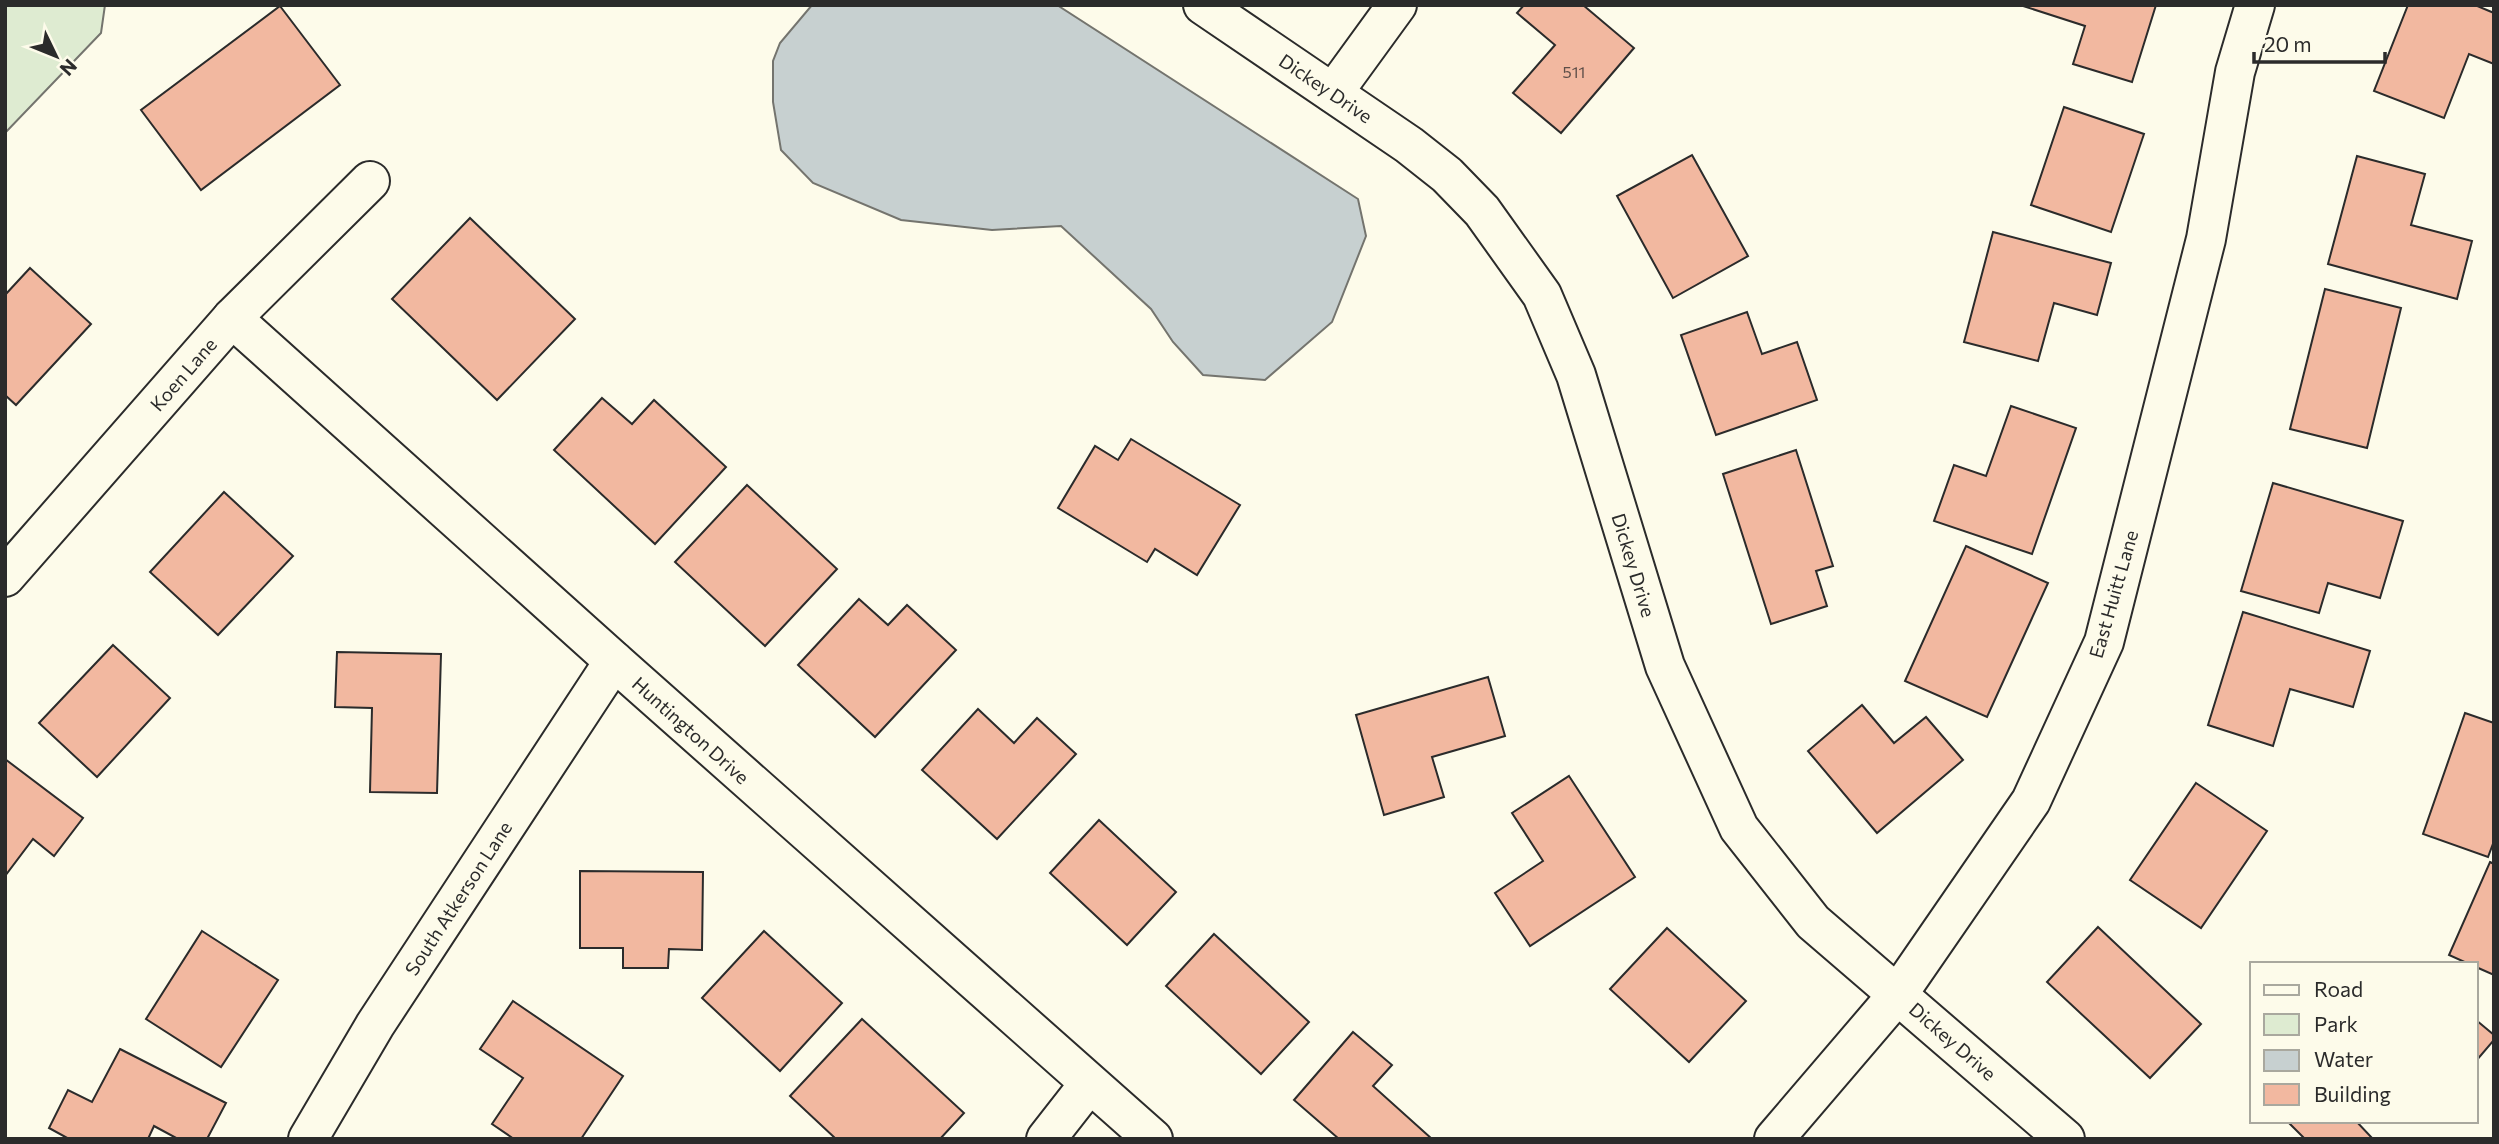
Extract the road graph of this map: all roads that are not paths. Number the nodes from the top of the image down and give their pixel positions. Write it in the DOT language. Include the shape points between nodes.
graph roads {
  1 [pos="1203,5"];
  2 [pos="1397,5"];
  3 [pos="2255,5"];
  4 [pos="1334,93"];
  5 [pos="370,181"];
  6 [pos="232,318"];
  7 [pos="5,577"];
  8 [pos="614,661"];
  9 [pos="1898,993"];
  10 [pos="1089,1083"];
  11 [pos="308,1139"];
  12 [pos="1046,1139"];
  13 [pos="1153,1139"];
  14 [pos="1774,1139"];
  15 [pos="2065,1139"];
  1 -- 4 [label="street, Dickey Drive"];
  2 -- 4 [label="street"];
  3 -- 9 [label="street, East Huitt Lane" via="2235,72 2206,239 2104,642 2031,802"];
  4 -- 9 [label="street, Dickey Drive" via="1447,175 1482,211 1542,295 1576,375 1665,666 1739,828 1813,922"];
  5 -- 6 [label="street, Koen Lane"];
  6 -- 7 [label="street, Koen Lane"];
  6 -- 8 [label="street, Huntington Drive"];
  8 -- 10 [label="street, Huntington Drive"];
  8 -- 11 [label="street, South Atkerson Lane" via="375,1025"];
  9 -- 14 [label="street, East Huitt Lane"];
  9 -- 15 [label="street, Dickey Drive"];
  10 -- 12 [label="street"];
  10 -- 13 [label="street, Huntington Drive"];
}
